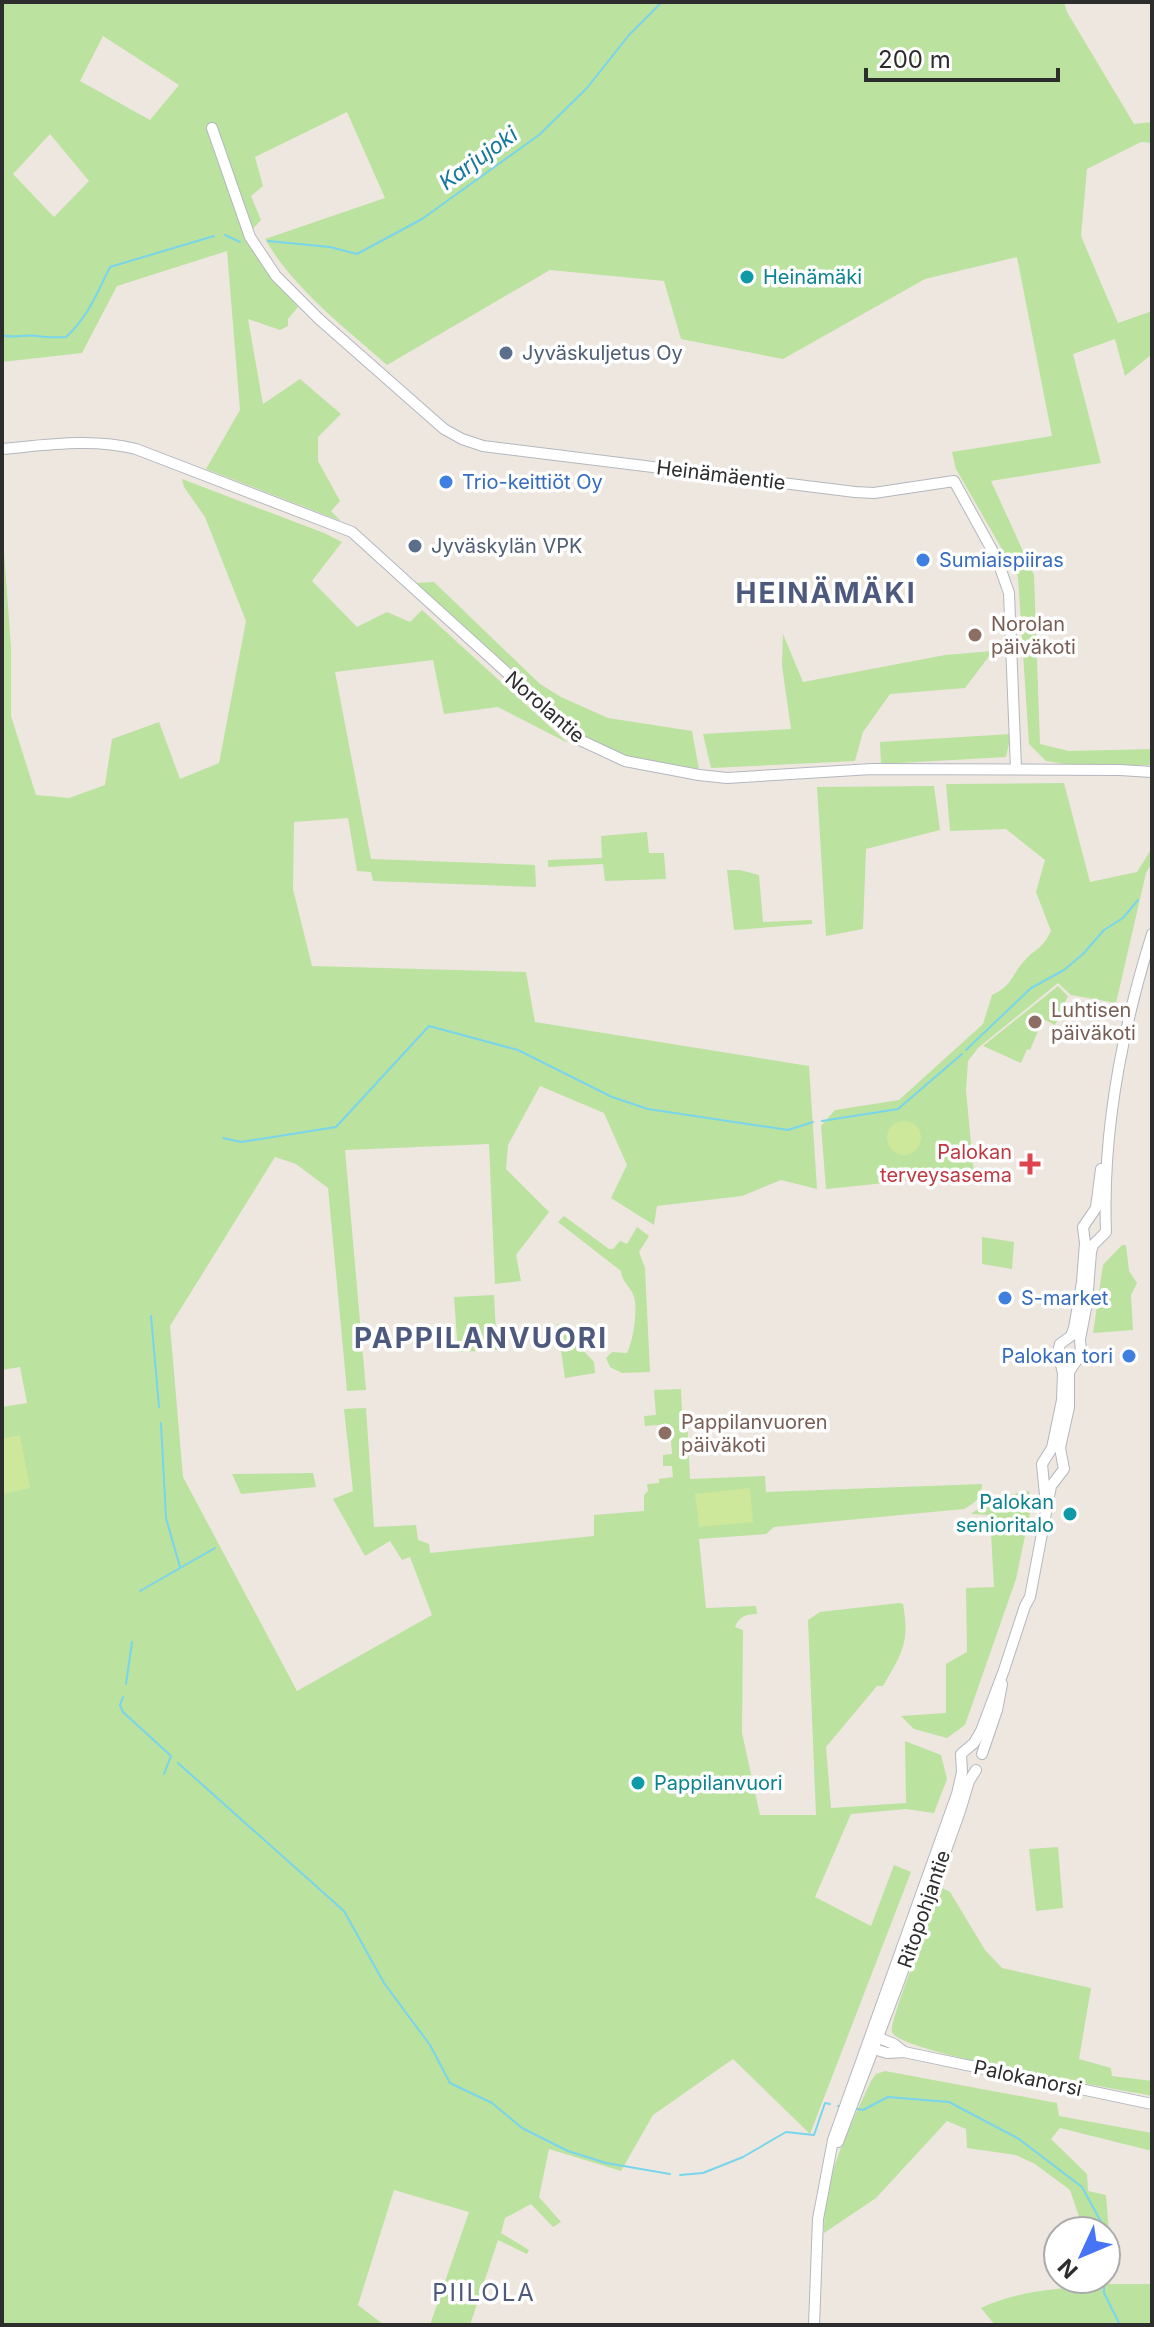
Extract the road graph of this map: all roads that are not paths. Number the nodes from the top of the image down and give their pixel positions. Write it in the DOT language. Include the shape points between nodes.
graph roads {
  1 [pos="212,128"];
  2 [pos="2,449"];
  3 [pos="1016,769"];
  4 [pos="1152,772"];
  5 [pos="1152,934"];
  6 [pos="1109,1140"];
  7 [pos="1089,1219"];
  8 [pos="1105,1224"];
  9 [pos="1084,1236"];
  10 [pos="1097,1241"];
  11 [pos="1067,1340"];
  12 [pos="1080,1346"];
  13 [pos="1060,1359"];
  14 [pos="1077,1360"];
  15 [pos="1045,1459"];
  16 [pos="1061,1459"];
  17 [pos="1043,1472"];
  18 [pos="1057,1477"];
  19 [pos="1046,1507"];
  20 [pos="1004,1670"];
  21 [pos="968,1748"];
  22 [pos="982,1754"];
  23 [pos="962,1765"];
  24 [pos="976,1770"];
  25 [pos="872,2042"];
  26 [pos="1152,2104"];
  27 [pos="814,2325"];
  1 -- 3 [label="main road, Heinämäentie" via="250,232 276,276 444,429 462,439 483,446 855,492 954,481 997,559 1009,593"];
  2 -- 3 [label="main road, Norolantie" via="114,443 352,532 571,732 625,761 727,778 872,769"];
  3 -- 4 [label="main road, Norolantie"];
  5 -- 6 [label="main road" via="1126,1023"];
  6 -- 7 [label="main road" via="1098,1204"];
  6 -- 8 [label="main road"];
  7 -- 8 [label="main road"];
  7 -- 9 [label="main road"];
  8 -- 10 [label="main road" via="1105,1236"];
  9 -- 10 [label="main road"];
  9 -- 11 [label="main road" via="1082,1282"];
  10 -- 12 [label="main road" via="1091,1252"];
  11 -- 12 [label="main road"];
  11 -- 13 [label="main road" via="1058,1347"];
  12 -- 14 [label="main road"];
  13 -- 14 [label="main road"];
  13 -- 15 [label="main road" via="1062,1400"];
  14 -- 16 [label="main road" via="1069,1372"];
  15 -- 16 [label="main road"];
  15 -- 17 [label="main road"];
  16 -- 18 [label="main road" via="1064,1469"];
  17 -- 18 [label="main road"];
  17 -- 19 [label="main road"];
  18 -- 19 [label="main road"];
  19 -- 20 [label="main road" via="1035,1585"];
  20 -- 21 [label="main road" via="981,1731"];
  20 -- 22 [label="main road"];
  21 -- 22 [label="main road"];
  21 -- 23 [label="main road" via="961,1754"];
  22 -- 24 [label="main road"];
  23 -- 24 [label="main road"];
  23 -- 25 [label="main road, Ritopohjantie" via="957,1794"];
  24 -- 25 [label="main road, Ritopohjantie"];
  25 -- 26 [label="main road, Palokanorsi" via="887,2053 904,2052"];
  25 -- 27 [label="main road" via="828,2166 818,2219"];
}
